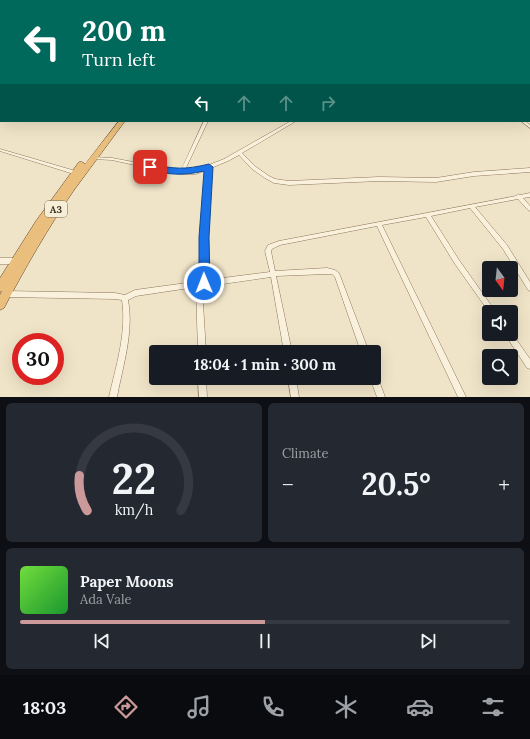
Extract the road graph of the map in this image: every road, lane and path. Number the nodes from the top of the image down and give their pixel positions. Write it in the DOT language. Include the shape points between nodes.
graph roads {
  1 [pos="115,122"];
  2 [pos="121,122"];
  3 [pos="206,122"];
  4 [pos="292,122"];
  5 [pos="0,150"];
  6 [pos="239,152"];
  7 [pos="93,158"];
  8 [pos="209,167"];
  9 [pos="530,170"];
  10 [pos="182,172"];
  11 [pos="77,173"];
  12 [pos="530,195"];
  13 [pos="518,196"];
  14 [pos="471,206"];
  15 [pos="530,209"];
  16 [pos="428,215"];
  17 [pos="379,225"];
  18 [pos="0,261"];
  19 [pos="15,261"];
  20 [pos="273,274"];
  21 [pos="202,284"];
  22 [pos="0,287"];
  23 [pos="530,288"];
  24 [pos="6,294"];
  25 [pos="125,298"];
  26 [pos="0,305"];
  27 [pos="488,305"];
  28 [pos="513,341"];
  29 [pos="202,345"];
  30 [pos="287,345"];
  31 [pos="362,345"];
  32 [pos="530,365"];
  33 [pos="202,385"];
  34 [pos="293,385"];
  35 [pos="377,385"];
  36 [pos="113,397"];
  37 [pos="203,397"];
  38 [pos="295,397"];
  39 [pos="381,397"];
  40 [pos="462,397"];
  1 -- 11 [label="highway, A3"];
  2 -- 7 [label="highway, A3"];
  3 -- 10 [label="street"];
  4 -- 6 [label="street"];
  5 -- 11 [label="street"];
  6 -- 8 [label="street"];
  6 -- 9 [label="street" via="267,177 274,181 289,183 379,179 436,180"];
  7 -- 10 [label="street"];
  7 -- 11 [label="highway, A3"];
  8 -- 10 [label="street" via="196,172"];
  8 -- 21 [label="street"];
  11 -- 19 [label="highway, A3" via="59,194"];
  11 -- 24 [label="highway, A3"];
  12 -- 13 [label="street"];
  13 -- 14 [label="street"];
  13 -- 15 [label="street"];
  14 -- 16 [label="street"];
  14 -- 23 [label="street" via="505,247"];
  16 -- 17 [label="street"];
  16 -- 27 [label="street"];
  17 -- 20 [label="street" via="273,245 268,251"];
  17 -- 40 [label="street"];
  18 -- 19 [label="street"];
  19 -- 22 [label="highway, A3"];
  20 -- 21 [label="street"];
  20 -- 30 [label="street"];
  20 -- 31 [label="street" via="326,271 335,274"];
  21 -- 25 [label="street" via="135,293"];
  21 -- 29 [label="street"];
  24 -- 25 [label="street"];
  24 -- 26 [label="highway, A3"];
  25 -- 36 [label="street" via="126,327"];
  28 -- 32 [label="street"];
  33 -- 37 [label="street"];
  34 -- 38 [label="street"];
  35 -- 39 [label="street"];
}
